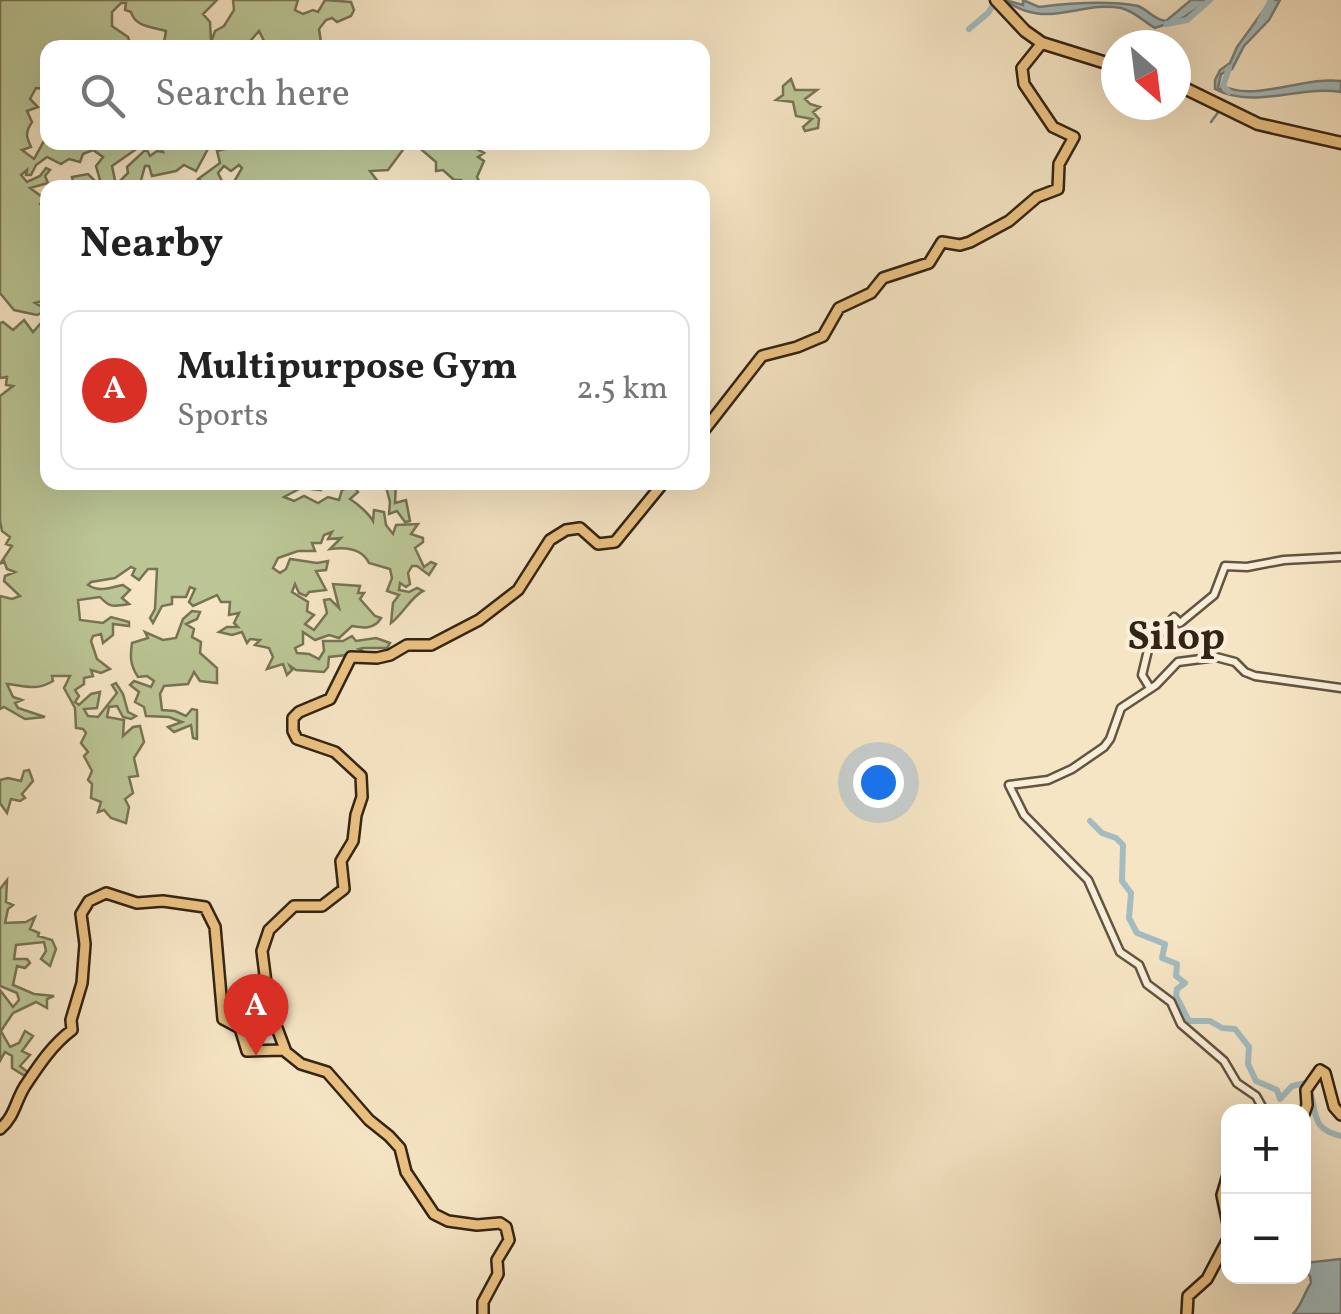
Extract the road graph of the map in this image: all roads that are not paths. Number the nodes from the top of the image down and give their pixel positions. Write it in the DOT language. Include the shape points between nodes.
graph roads {
  1 [pos="996,0"];
  2 [pos="1042,42"];
  3 [pos="1101,61"];
  4 [pos="1191,91"];
  5 [pos="1341,143"];
  6 [pos="710,423"];
  7 [pos="657,490"];
  8 [pos="1341,557"];
  9 [pos="1150,688"];
  10 [pos="1341,688"];
  11 [pos="277,1050"];
  12 [pos="1260,1104"];
  13 [pos="1308,1104"];
  14 [pos="1341,1115"];
  15 [pos="0,1129"];
  16 [pos="1221,1253"];
  17 [pos="482,1314"];
  18 [pos="1187,1314"];
  1 -- 2 [label="highway"];
  2 -- 3 [label="highway"];
  2 -- 6 [label="main road" via="1021,72 1053,127 1074,136 1059,164 1058,189 971,242 944,242 927,264 883,278 871,293 839,308 821,337 764,354"];
  4 -- 5 [label="highway" via="1258,124"];
  7 -- 11 [label="main road" via="612,543 598,544 580,528 562,532 548,542 516,592 484,618 431,646 351,657 330,699 294,715 297,738 335,752 356,769 362,797 342,859 344,889 322,906 294,906 264,942"];
  8 -- 9 [label="street" via="1225,566 1214,595 1180,624 1174,618 1149,646 1143,678"];
  9 -- 10 [label="street" via="1176,663 1208,656 1235,662 1255,676"];
  9 -- 12 [label="street" via="1121,708 1106,744 1072,769 1042,782 1009,785 1024,816 1088,880 1120,952 1139,965 1181,1024 1224,1060"];
  11 -- 15 [label="main road" via="248,1052 240,1028 222,1017 215,927 206,908 98,894 82,914 82,983 72,1031 36,1066"];
  11 -- 17 [label="main road" via="327,1072 393,1139 432,1212 445,1220 506,1227 509,1240"];
  13 -- 14 [label="main road" via="1306,1088 1319,1070"];
  16 -- 18 [label="main road" via="1207,1280 1188,1296"];
}
